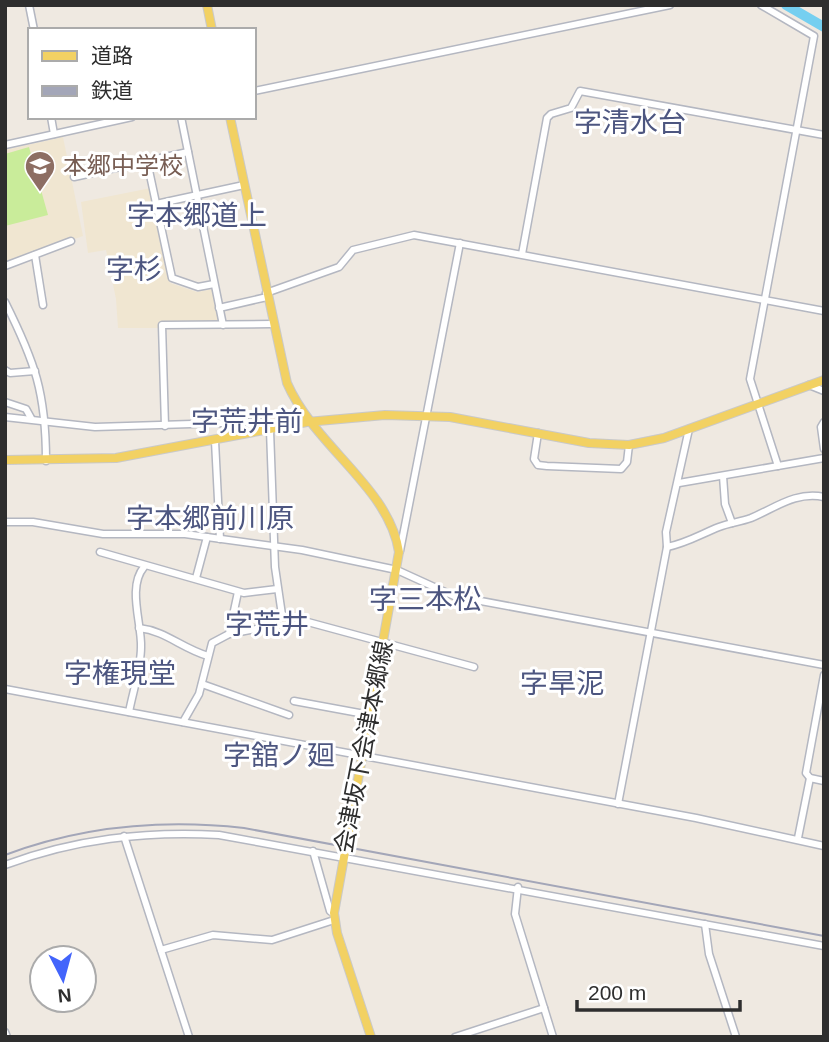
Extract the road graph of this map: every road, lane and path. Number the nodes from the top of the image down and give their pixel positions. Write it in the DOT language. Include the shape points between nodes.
graph roads {
  1 [pos="29,5"];
  2 [pos="207,5"];
  3 [pos="670,5"];
  4 [pos="761,5"];
  5 [pos="34,28"];
  6 [pos="212,28"];
  7 [pos="256,91"];
  8 [pos="51,119"];
  9 [pos="123,119"];
  10 [pos="180,119"];
  11 [pos="230,119"];
  12 [pos="797,130"];
  13 [pos="54,134"];
  14 [pos="824,135"];
  15 [pos="5,145"];
  16 [pos="188,152"];
  17 [pos="147,161"];
  18 [pos="74,177"];
  19 [pos="244,185"];
  20 [pos="196,195"];
  21 [pos="156,204"];
  22 [pos="71,242"];
  23 [pos="460,243"];
  24 [pos="522,254"];
  25 [pos="35,255"];
  26 [pos="5,266"];
  27 [pos="214,284"];
  28 [pos="267,295"];
  29 [pos="766,300"];
  30 [pos="5,302"];
  31 [pos="43,304"];
  32 [pos="219,308"];
  33 [pos="824,311"];
  34 [pos="223,324"];
  35 [pos="272,324"];
  36 [pos="5,370"];
  37 [pos="35,371"];
  38 [pos="824,380"];
  39 [pos="808,385"];
  40 [pos="824,391"];
  41 [pos="5,402"];
  42 [pos="756,405"];
  43 [pos="426,416"];
  44 [pos="5,417"];
  45 [pos="31,418"];
  46 [pos="46,420"];
  47 [pos="307,422"];
  48 [pos="824,422"];
  49 [pos="165,426"];
  50 [pos="689,429"];
  51 [pos="268,430"];
  52 [pos="538,433"];
  53 [pos="215,441"];
  54 [pos="629,445"];
  55 [pos="824,449"];
  56 [pos="824,458"];
  57 [pos="5,460"];
  58 [pos="46,461"];
  59 [pos="778,466"];
  60 [pos="723,476"];
  61 [pos="679,483"];
  62 [pos="824,497"];
  63 [pos="5,522"];
  64 [pos="732,523"];
  65 [pos="207,537"];
  66 [pos="220,539"];
  67 [pos="275,547"];
  68 [pos="667,547"];
  69 [pos="100,552"];
  70 [pos="400,552"];
  71 [pos="144,567"];
  72 [pos="397,570"];
  73 [pos="196,578"];
  74 [pos="277,589"];
  75 [pos="238,592"];
  76 [pos="282,614"];
  77 [pos="139,628"];
  78 [pos="651,632"];
  79 [pos="229,634"];
  80 [pos="384,642"];
  81 [pos="208,656"];
  82 [pos="824,665"];
  83 [pos="474,667"];
  84 [pos="824,675"];
  85 [pos="202,684"];
  86 [pos="5,689"];
  87 [pos="294,701"];
  88 [pos="129,712"];
  89 [pos="289,715"];
  90 [pos="370,715"];
  91 [pos="183,722"];
  92 [pos="363,755"];
  93 [pos="810,778"];
  94 [pos="824,781"];
  95 [pos="618,804"];
  96 [pos="124,836"];
  97 [pos="799,838"];
  98 [pos="824,846"];
  99 [pos="313,851"];
  100 [pos="344,856"];
  101 [pos="5,865"];
  102 [pos="518,887"];
  103 [pos="334,917"];
  104 [pos="705,924"];
  105 [pos="824,946"];
  106 [pos="161,950"];
  107 [pos="544,1008"];
  108 [pos="189,1037"];
  109 [pos="371,1037"];
  110 [pos="455,1037"];
  111 [pos="553,1037"];
  112 [pos="736,1037"];
  1 -- 5 [label="street"];
  2 -- 6 [label="main road"];
  3 -- 7 [label="street"];
  4 -- 12 [label="street" via="814,36"];
  8 -- 13 [label="street"];
  9 -- 13 [label="street"];
  10 -- 16 [label="street"];
  11 -- 19 [label="main road, 会津坂下会津本郷線"];
  12 -- 14 [label="street"];
  12 -- 24 [label="street" via="580,90 571,108 547,118"];
  12 -- 29 [label="street"];
  13 -- 15 [label="street"];
  16 -- 17 [label="street"];
  16 -- 20 [label="street"];
  17 -- 18 [label="street"];
  17 -- 21 [label="street"];
  19 -- 20 [label="street"];
  19 -- 28 [label="main road, 会津坂下会津本郷線"];
  20 -- 21 [label="street"];
  20 -- 27 [label="street"];
  21 -- 27 [label="street" via="172,278 198,287"];
  22 -- 25 [label="street"];
  23 -- 24 [label="street"];
  23 -- 28 [label="street" via="414,235 358,248 339,267"];
  23 -- 43 [label="street"];
  24 -- 29 [label="street"];
  25 -- 26 [label="street"];
  25 -- 31 [label="street"];
  27 -- 32 [label="street"];
  28 -- 32 [label="street"];
  28 -- 35 [label="main road, 会津坂下会津本郷線"];
  29 -- 33 [label="street"];
  29 -- 42 [label="street" via="750,379"];
  30 -- 37 [label="street"];
  32 -- 34 [label="street"];
  34 -- 35 [label="street"];
  34 -- 49 [label="street" via="162,325"];
  35 -- 47 [label="main road, 会津坂下会津本郷線" via="287,383"];
  36 -- 37 [label="street"];
  37 -- 46 [label="street"];
  38 -- 39 [label="main road"];
  39 -- 40 [label="street"];
  39 -- 42 [label="main road"];
  41 -- 45 [label="street" via="26,409"];
  42 -- 50 [label="main road"];
  42 -- 59 [label="street"];
  43 -- 47 [label="main road"];
  43 -- 52 [label="main road"];
  43 -- 70 [label="street"];
  44 -- 45 [label="street"];
  45 -- 46 [label="street"];
  46 -- 49 [label="street" via="95,427"];
  46 -- 58 [label="street"];
  47 -- 51 [label="main road"];
  47 -- 70 [label="main road, 会津坂下会津本郷線" via="380,504 393,524"];
  48 -- 55 [label="street"];
  49 -- 51 [label="street" via="260,422"];
  50 -- 54 [label="main road"];
  50 -- 61 [label="street"];
  51 -- 53 [label="main road"];
  51 -- 67 [label="street"];
  52 -- 54 [label="main road"];
  52 -- 54 [label="street" via="534,459 547,466 621,469"];
  53 -- 58 [label="main road" via="116,458"];
  53 -- 66 [label="street"];
  56 -- 59 [label="street"];
  57 -- 58 [label="main road"];
  59 -- 60 [label="street"];
  60 -- 61 [label="street"];
  60 -- 64 [label="street"];
  61 -- 68 [label="street" via="666,532"];
  62 -- 64 [label="street" via="791,499"];
  63 -- 65 [label="street" via="103,534"];
  64 -- 68 [label="street"];
  65 -- 66 [label="street"];
  65 -- 73 [label="street"];
  66 -- 67 [label="street"];
  67 -- 72 [label="street"];
  67 -- 74 [label="street"];
  68 -- 78 [label="street"];
  69 -- 71 [label="street"];
  70 -- 72 [label="main road, 会津坂下会津本郷線"];
  71 -- 73 [label="street"];
  71 -- 77 [label="street" via="136,605"];
  72 -- 78 [label="street" via="454,596"];
  72 -- 80 [label="main road, 会津坂下会津本郷線"];
  73 -- 75 [label="street"];
  74 -- 75 [label="street"];
  74 -- 76 [label="street"];
  75 -- 79 [label="street"];
  76 -- 79 [label="street" via="272,626"];
  76 -- 80 [label="street"];
  77 -- 81 [label="street" via="160,631 178,645"];
  77 -- 88 [label="street" via="140,657"];
  78 -- 82 [label="street"];
  78 -- 95 [label="street"];
  79 -- 81 [label="street" via="212,643"];
  80 -- 83 [label="street"];
  80 -- 90 [label="main road, 会津坂下会津本郷線"];
  81 -- 85 [label="street"];
  84 -- 93 [label="street" via="806,772"];
  85 -- 89 [label="street"];
  85 -- 91 [label="street"];
  86 -- 88 [label="street"];
  87 -- 90 [label="street"];
  88 -- 91 [label="street"];
  90 -- 92 [label="main road, 会津坂下会津本郷線"];
  91 -- 92 [label="street"];
  92 -- 95 [label="street"];
  92 -- 100 [label="main road, 会津坂下会津本郷線"];
  93 -- 94 [label="street"];
  93 -- 97 [label="street"];
  95 -- 97 [label="street"];
  96 -- 99 [label="street" via="219,835"];
  96 -- 101 [label="street" via="74,844"];
  96 -- 106 [label="street"];
  97 -- 98 [label="street"];
  99 -- 100 [label="street"];
  99 -- 103 [label="street"];
  100 -- 102 [label="street"];
  100 -- 103 [label="main road, 会津坂下会津本郷線"];
  102 -- 104 [label="street"];
  102 -- 107 [label="street" via="515,914"];
  103 -- 106 [label="street" via="272,940 206,935"];
  103 -- 109 [label="main road, 会津坂下会津本郷線"];
  104 -- 105 [label="street"];
  104 -- 112 [label="street" via="709,954"];
  106 -- 108 [label="street"];
  107 -- 110 [label="street"];
  107 -- 111 [label="street"];
}
